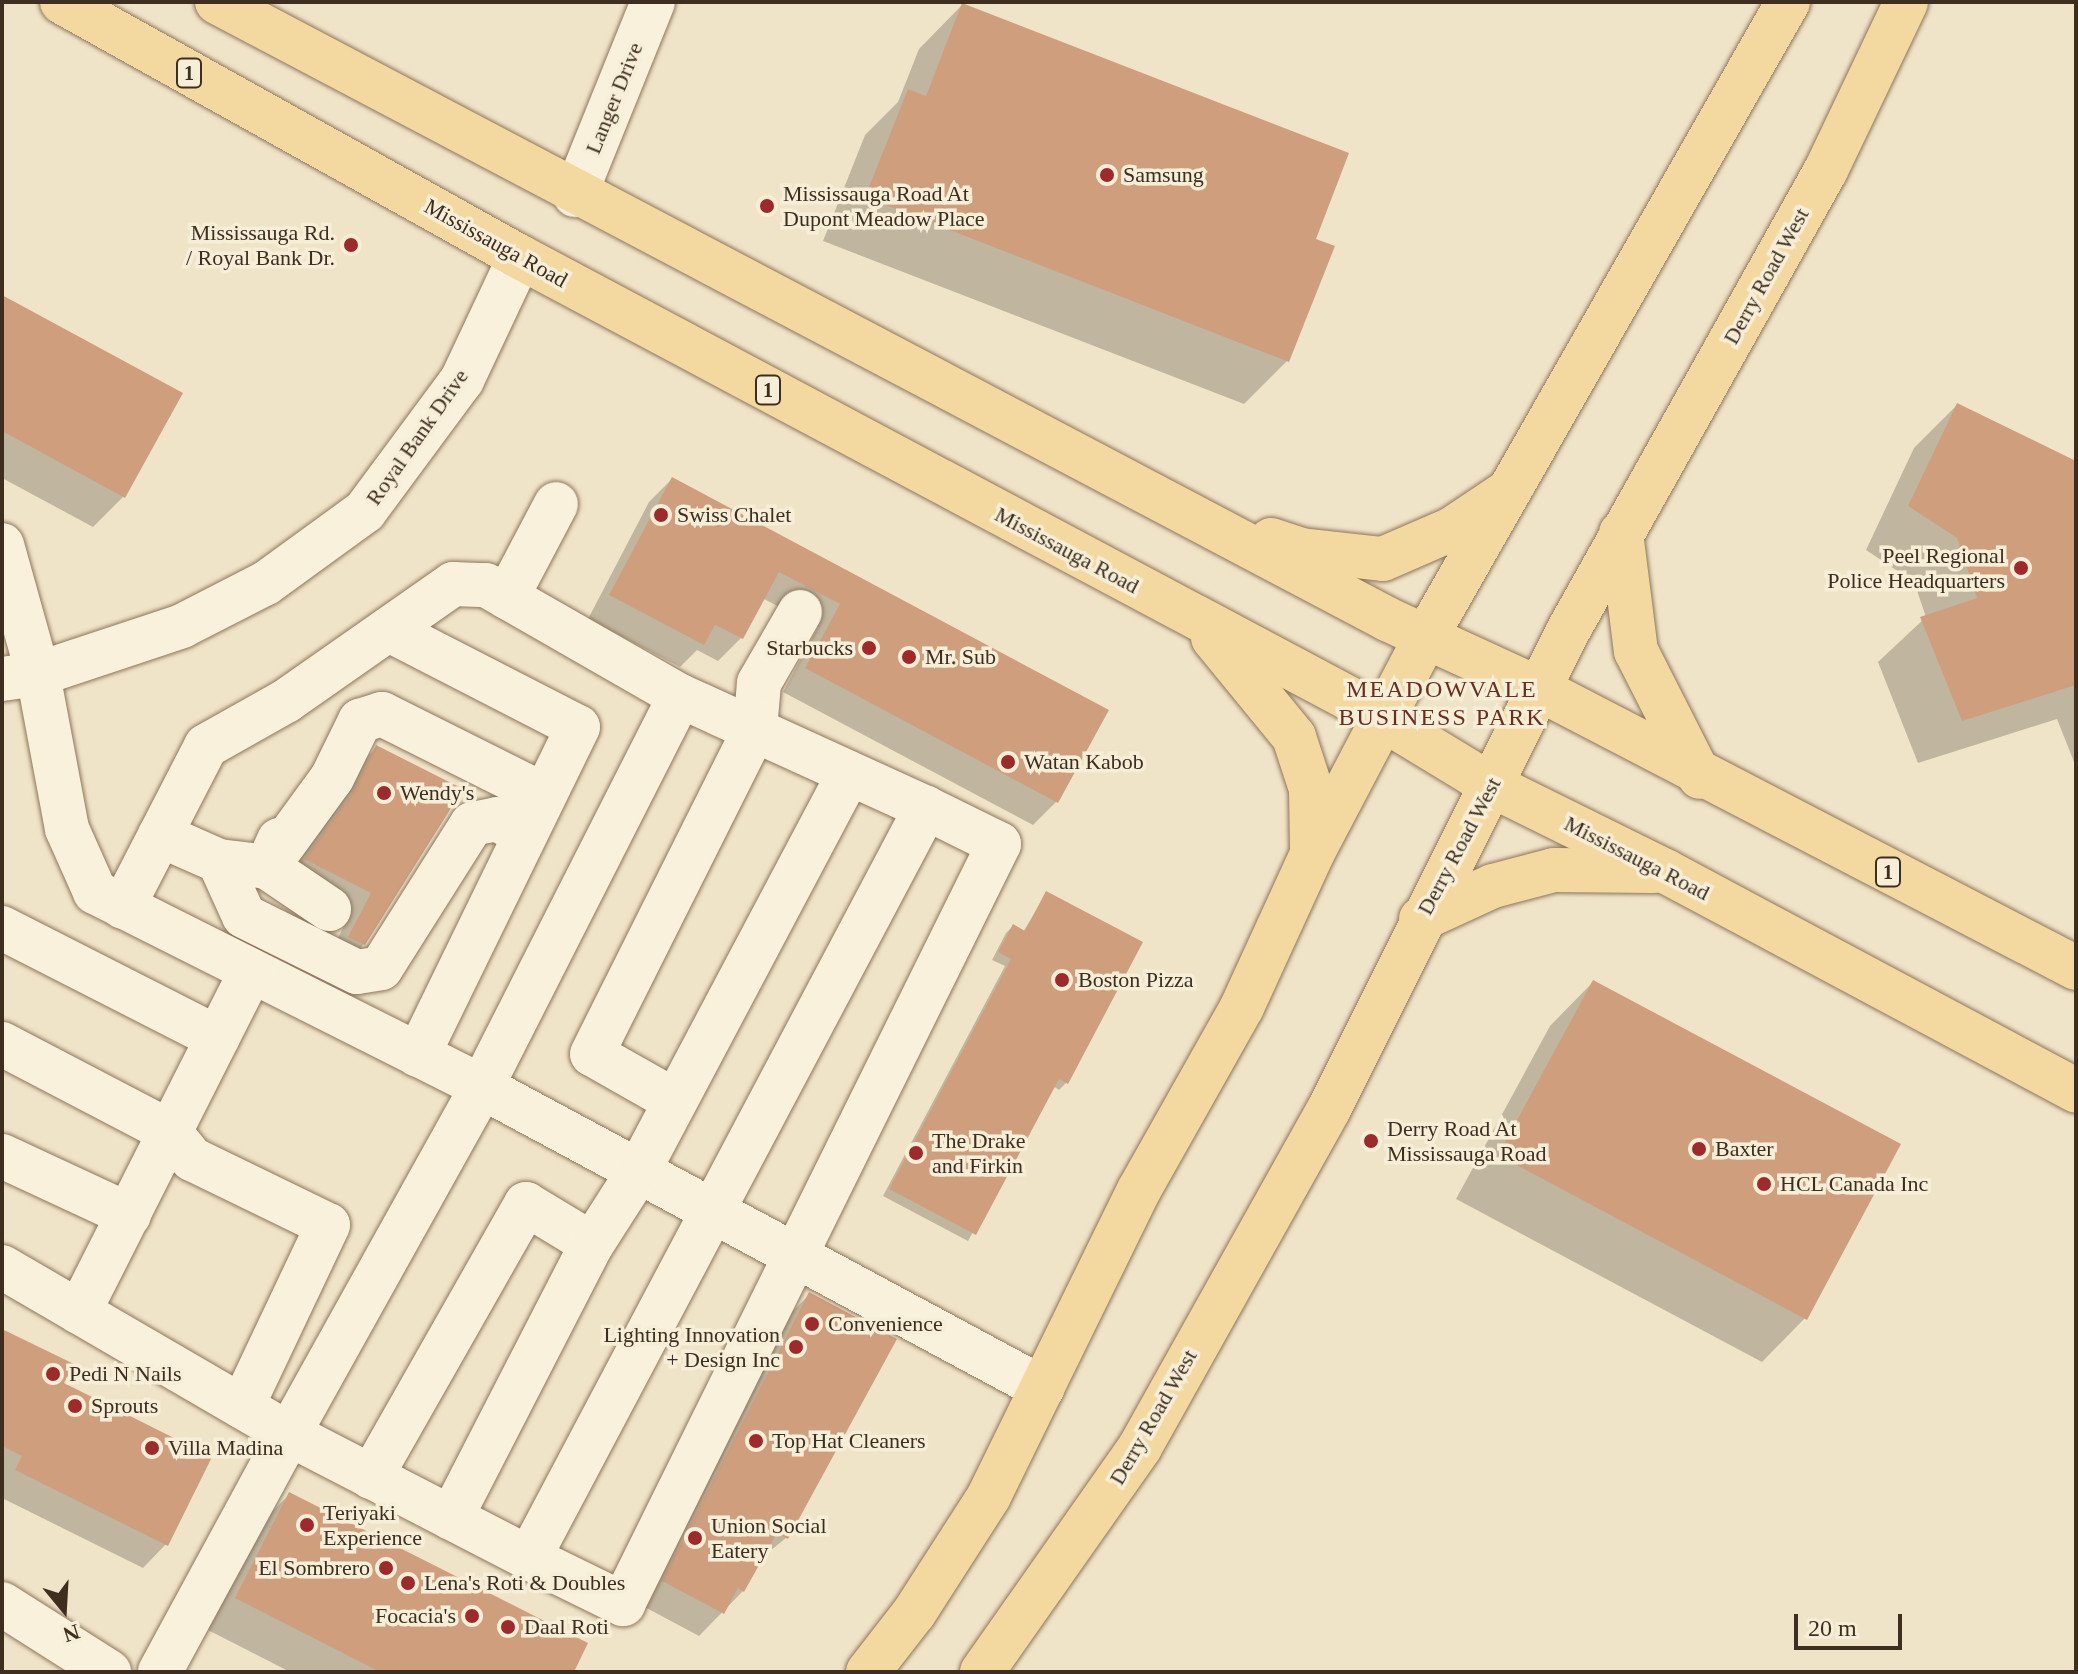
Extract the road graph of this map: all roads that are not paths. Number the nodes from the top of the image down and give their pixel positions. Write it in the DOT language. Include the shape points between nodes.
graph roads {
  1 [pos="62,2"];
  2 [pos="217,2"];
  3 [pos="653,2"];
  4 [pos="1788,2"];
  5 [pos="1906,2"];
  6 [pos="575,195"];
  7 [pos="520,257"];
  8 [pos="1515,486"];
  9 [pos="556,504"];
  10 [pos="1194,515"];
  11 [pos="1621,533"];
  12 [pos="2,545"];
  13 [pos="507,597"];
  14 [pos="800,612"];
  15 [pos="1202,623"];
  16 [pos="391,631"];
  17 [pos="1426,637"];
  18 [pos="354,656"];
  19 [pos="20,676"];
  20 [pos="1539,689"];
  21 [pos="680,696"];
  22 [pos="1387,721"];
  23 [pos="755,729"];
  24 [pos="849,773"];
  25 [pos="1700,777"];
  26 [pos="1491,785"];
  27 [pos="544,795"];
  28 [pos="926,808"];
  29 [pos="160,835"];
  30 [pos="525,835"];
  31 [pos="1312,854"];
  32 [pos="219,861"];
  33 [pos="267,867"];
  34 [pos="1665,871"];
  35 [pos="123,907"];
  36 [pos="329,909"];
  37 [pos="1421,919"];
  38 [pos="2,928"];
  39 [pos="2076,968"];
  40 [pos="251,971"];
  41 [pos="218,1038"];
  42 [pos="2,1044"];
  43 [pos="418,1055"];
  44 [pos="482,1087"];
  45 [pos="2076,1090"];
  46 [pos="675,1101"];
  47 [pos="170,1132"];
  48 [pos="2,1156"];
  49 [pos="638,1172"];
  50 [pos="715,1214"];
  51 [pos="129,1215"];
  52 [pos="592,1244"];
  53 [pos="794,1257"];
  54 [pos="2,1267"];
  55 [pos="79,1312"];
  56 [pos="1042,1388"];
  57 [pos="242,1407"];
  58 [pos="289,1434"];
  59 [pos="371,1477"];
  60 [pos="451,1518"];
  61 [pos="529,1558"];
  62 [pos="2,1604"];
  63 [pos="109,1672"];
  64 [pos="160,1672"];
  65 [pos="868,1672"];
  66 [pos="982,1672"];
  1 -- 7 [label="main road, Mississauga Road / 1"];
  2 -- 6 [label="main road, 1"];
  3 -- 6 [label="street, Langer Drive"];
  4 -- 8 [label="main road"];
  5 -- 11 [label="main road, Derry Road West" via="1826,170"];
  6 -- 10 [label="main road, 1"];
  7 -- 15 [label="main road, Mississauga Road / 1"];
  7 -- 19 [label="street, Royal Bank Drive" via="462,380 365,511 266,583 182,626"];
  8 -- 10 [label="main road" via="1452,529 1383,559 1301,550"];
  8 -- 17 [label="main road"];
  9 -- 13 [label="street"];
  10 -- 17 [label="main road, 1"];
  11 -- 20 [label="main road, Derry Road West"];
  11 -- 25 [label="main road" via="1636,651"];
  12 -- 19 [label="street"];
  13 -- 16 [label="street" via="486,585 453,584"];
  13 -- 21 [label="street"];
  14 -- 23 [label="street" via="759,683"];
  15 -- 22 [label="main road, Mississauga Road / 1"];
  15 -- 31 [label="main road" via="1294,737 1311,789"];
  16 -- 18 [label="street"];
  16 -- 27 [label="street" via="578,727"];
  17 -- 20 [label="main road, 1"];
  17 -- 22 [label="main road"];
  18 -- 29 [label="street" via="206,746"];
  18 -- 33 [label="street"];
  19 -- 35 [label="street" via="67,829 95,892"];
  20 -- 25 [label="main road, 1"];
  20 -- 26 [label="main road, Derry Road West"];
  21 -- 23 [label="street"];
  21 -- 44 [label="street"];
  22 -- 26 [label="main road, Mississauga Road / 1"];
  22 -- 31 [label="main road"];
  23 -- 24 [label="street"];
  23 -- 46 [label="street" via="592,1054"];
  24 -- 28 [label="street"];
  24 -- 46 [label="street"];
  25 -- 39 [label="main road, 1"];
  26 -- 34 [label="main road, Mississauga Road / 1"];
  26 -- 37 [label="main road, Derry Road West"];
  27 -- 30 [label="street"];
  27 -- 33 [label="street" via="382,714 360,721 332,778"];
  28 -- 50 [label="street"];
  28 -- 53 [label="street" via="999,844"];
  29 -- 32 [label="street"];
  29 -- 35 [label="street"];
  30 -- 32 [label="street" via="497,819 472,824 381,968 357,972 244,916"];
  30 -- 43 [label="street"];
  31 -- 56 [label="main road" via="1242,1007 1139,1190"];
  32 -- 33 [label="street"];
  33 -- 36 [label="street"];
  34 -- 37 [label="main road" via="1554,870 1493,886"];
  34 -- 45 [label="main road, Mississauga Road / 1"];
  35 -- 40 [label="street"];
  37 -- 66 [label="main road, Derry Road West" via="1329,1109 1140,1447"];
  38 -- 41 [label="street"];
  40 -- 41 [label="street"];
  40 -- 43 [label="street"];
  41 -- 47 [label="street"];
  42 -- 47 [label="street"];
  43 -- 44 [label="street"];
  44 -- 49 [label="street"];
  44 -- 58 [label="street"];
  46 -- 49 [label="street"];
  47 -- 51 [label="street"];
  47 -- 57 [label="street" via="192,1159 328,1225"];
  48 -- 51 [label="street"];
  49 -- 50 [label="street"];
  49 -- 52 [label="street"];
  50 -- 53 [label="street"];
  50 -- 61 [label="street"];
  51 -- 55 [label="street"];
  52 -- 59 [label="street" via="526,1204"];
  52 -- 60 [label="street"];
  53 -- 56 [label="street"];
  53 -- 61 [label="street" via="623,1604"];
  54 -- 55 [label="street"];
  55 -- 57 [label="street"];
  56 -- 65 [label="main road" via="989,1496 914,1613"];
  57 -- 58 [label="street"];
  58 -- 59 [label="street"];
  58 -- 64 [label="street"];
  59 -- 60 [label="street"];
  60 -- 61 [label="street"];
  62 -- 63 [label="street"];
}
